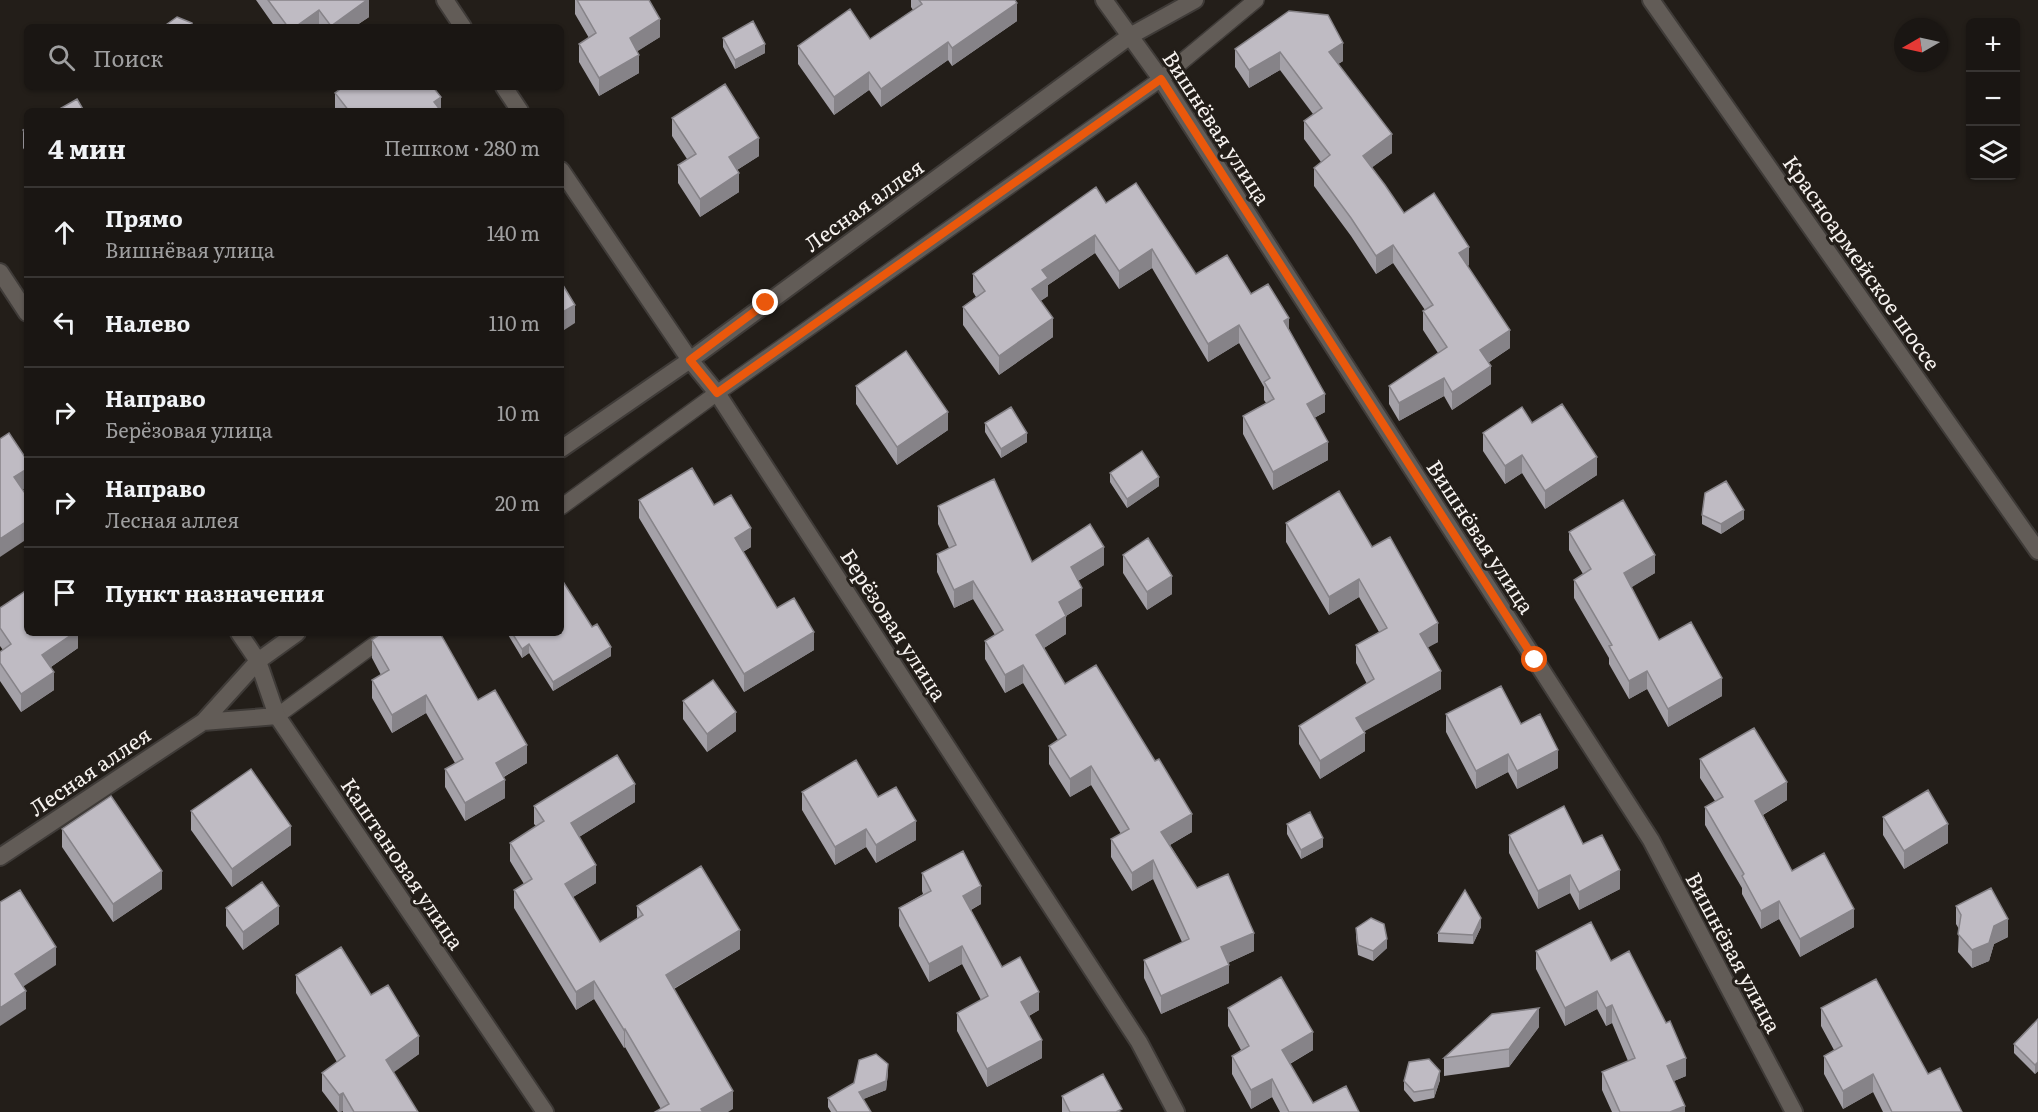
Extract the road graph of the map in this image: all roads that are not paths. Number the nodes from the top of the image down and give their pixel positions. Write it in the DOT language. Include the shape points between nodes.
graph roads {
  1 [pos="445,0"];
  2 [pos="1104,0"];
  3 [pos="1195,0"];
  4 [pos="1256,0"];
  5 [pos="1651,0"];
  6 [pos="461,24"];
  7 [pos="1130,36"];
  8 [pos="1161,79"];
  9 [pos="506,90"];
  10 [pos="518,108"];
  11 [pos="564,174"];
  12 [pos="0,272"];
  13 [pos="24,308"];
  14 [pos="690,360"];
  15 [pos="717,393"];
  16 [pos="564,448"];
  17 [pos="564,505"];
  18 [pos="2038,551"];
  19 [pos="241,636"];
  20 [pos="293,636"];
  21 [pos="386,636"];
  22 [pos="258,661"];
  23 [pos="277,716"];
  24 [pos="203,722"];
  25 [pos="0,856"];
  26 [pos="545,1112"];
  27 [pos="1176,1112"];
  28 [pos="1794,1112"];
  1 -- 6 [label="street"];
  2 -- 7 [label="street, Вишнёвая улица"];
  3 -- 7 [label="street, Лесная аллея"];
  4 -- 8 [label="lane"];
  5 -- 18 [label="street, Красноармейское шоссе"];
  7 -- 8 [label="street, Вишнёвая улица"];
  7 -- 14 [label="street, Лесная аллея"];
  8 -- 15 [label="lane"];
  8 -- 28 [label="street, Вишнёвая улица" via="1651,840"];
  9 -- 10 [label="street"];
  11 -- 14 [label="street, Берёзовая улица"];
  12 -- 13 [label="street"];
  14 -- 15 [label="street, Берёзовая улица"];
  14 -- 16 [label="street, Лесная аллея"];
  15 -- 17 [label="lane"];
  15 -- 27 [label="street, Берёзовая улица" via="1139,1042"];
  19 -- 22 [label="street, Каштановая улица"];
  20 -- 22 [label="street, Лесная аллея"];
  21 -- 23 [label="lane"];
  22 -- 23 [label="street, Каштановая улица"];
  22 -- 24 [label="street, Лесная аллея"];
  23 -- 24 [label="street, Лесная аллея"];
  23 -- 26 [label="street, Каштановая улица"];
  24 -- 25 [label="street, Лесная аллея"];
}
